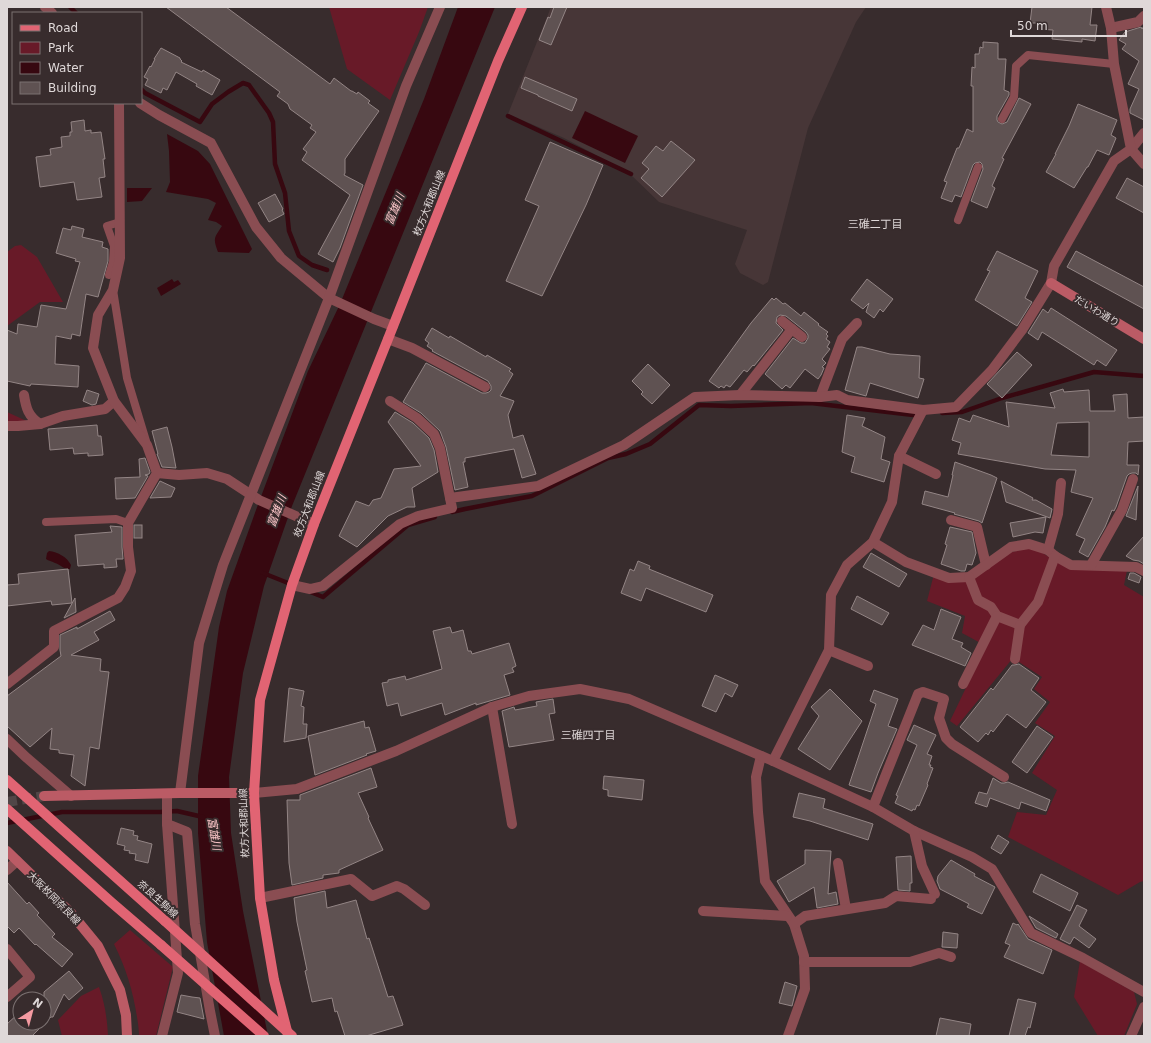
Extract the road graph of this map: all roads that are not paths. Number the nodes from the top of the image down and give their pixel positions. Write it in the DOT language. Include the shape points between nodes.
graph roads {
  1 [pos="440,7"];
  2 [pos="522,7"];
  3 [pos="1106,7"];
  4 [pos="1144,16"];
  5 [pos="1111,28"];
  6 [pos="1114,64"];
  7 [pos="119,104"];
  8 [pos="142,104"];
  9 [pos="1002,119"];
  10 [pos="1144,133"];
  11 [pos="1131,149"];
  12 [pos="1144,164"];
  13 [pos="978,168"];
  14 [pos="958,220"];
  15 [pos="120,222"];
  16 [pos="109,275"];
  17 [pos="1050,283"];
  18 [pos="113,290"];
  19 [pos="329,298"];
  20 [pos="782,321"];
  21 [pos="856,323"];
  22 [pos="393,326"];
  23 [pos="792,329"];
  24 [pos="802,337"];
  25 [pos="388,339"];
  26 [pos="1144,339"];
  27 [pos="485,387"];
  28 [pos="24,395"];
  29 [pos="740,395"];
  30 [pos="820,397"];
  31 [pos="114,401"];
  32 [pos="390,401"];
  33 [pos="923,410"];
  34 [pos="40,424"];
  35 [pos="7,426"];
  36 [pos="147,445"];
  37 [pos="899,456"];
  38 [pos="157,473"];
  39 [pos="936,474"];
  40 [pos="1133,479"];
  41 [pos="1061,483"];
  42 [pos="255,497"];
  43 [pos="450,498"];
  44 [pos="951,520"];
  45 [pos="46,522"];
  46 [pos="128,522"];
  47 [pos="314,524"];
  48 [pos="873,542"];
  49 [pos="1052,553"];
  50 [pos="986,565"];
  51 [pos="1091,566"];
  52 [pos="1144,570"];
  53 [pos="969,577"];
  54 [pos="292,585"];
  55 [pos="997,616"];
  56 [pos="1020,625"];
  57 [pos="829,650"];
  58 [pos="1015,659"];
  59 [pos="868,666"];
  60 [pos="7,684"];
  61 [pos="963,684"];
  62 [pos="492,707"];
  63 [pos="7,739"];
  64 [pos="761,756"];
  65 [pos="773,760"];
  66 [pos="1004,777"];
  67 [pos="7,780"];
  68 [pos="180,793"];
  69 [pos="254,793"];
  70 [pos="167,794"];
  71 [pos="44,796"];
  72 [pos="71,796"];
  73 [pos="873,807"];
  74 [pos="7,809"];
  75 [pos="167,824"];
  76 [pos="512,824"];
  77 [pos="914,831"];
  78 [pos="7,851"];
  79 [pos="17,861"];
  80 [pos="838,864"];
  81 [pos="7,870"];
  82 [pos="260,898"];
  83 [pos="425,905"];
  84 [pos="846,909"];
  85 [pos="703,911"];
  86 [pos="790,920"];
  87 [pos="7,949"];
  88 [pos="951,957"];
  89 [pos="804,962"];
  90 [pos="1144,992"];
  91 [pos="7,997"];
  92 [pos="1144,1007"];
  93 [pos="127,1036"];
  94 [pos="162,1036"];
  95 [pos="215,1036"];
  96 [pos="264,1036"];
  97 [pos="289,1036"];
  98 [pos="292,1036"];
  99 [pos="788,1036"];
  100 [pos="1131,1036"];
  1 -- 19 [label="street" via="406,86"];
  2 -- 22 [label="main road, 枚方大和郡山線" via="498,61"];
  3 -- 5 [label="street"];
  4 -- 5 [label="street" via="1138,22"];
  5 -- 6 [label="street"];
  6 -- 9 [label="lane" via="1028,55 1016,66 1014,97"];
  6 -- 11 [label="street"];
  7 -- 15 [label="street"];
  8 -- 19 [label="street" via="211,143 256,228 280,258"];
  10 -- 11 [label="street"];
  11 -- 12 [label="street"];
  11 -- 17 [label="street" via="1114,161 1054,266"];
  13 -- 14 [label="lane"];
  15 -- 16 [label="lane" via="107,226 114,246"];
  15 -- 18 [label="street" via="120,258"];
  17 -- 26 [label="street, だいわ通り"];
  17 -- 33 [label="street" via="1014,341 992,370 956,407"];
  18 -- 31 [label="street" via="98,315 93,348"];
  18 -- 36 [label="lane" via="127,378"];
  19 -- 22 [label="street"];
  19 -- 42 [label="street"];
  20 -- 23 [label="street"];
  21 -- 30 [label="street" via="842,339"];
  22 -- 25 [label="main road, 枚方大和郡山線"];
  23 -- 24 [label="street"];
  23 -- 29 [label="street"];
  25 -- 27 [label="street" via="412,348"];
  25 -- 47 [label="main road, 枚方大和郡山線"];
  28 -- 34 [label="street" via="27,410"];
  29 -- 30 [label="street"];
  29 -- 43 [label="street" via="695,397 624,445 538,486"];
  30 -- 33 [label="street" via="837,396 847,400"];
  31 -- 34 [label="street" via="105,410 63,416"];
  31 -- 36 [label="street"];
  32 -- 43 [label="street" via="417,418 434,434 440,448"];
  33 -- 37 [label="street"];
  34 -- 35 [label="street"];
  36 -- 38 [label="street"];
  37 -- 39 [label="street"];
  37 -- 48 [label="street" via="892,502"];
  38 -- 42 [label="street" via="207,473 227,479"];
  38 -- 46 [label="street"];
  40 -- 51 [label="street" via="1122,510"];
  41 -- 49 [label="street"];
  42 -- 47 [label="street"];
  42 -- 68 [label="street" via="223,565 199,643"];
  43 -- 54 [label="street" via="452,508 418,516 400,524 323,586 310,590"];
  44 -- 50 [label="street" via="977,527"];
  45 -- 46 [label="lane" via="116,519"];
  46 -- 60 [label="street" via="131,571 118,598 54,631 54,647"];
  47 -- 54 [label="main road, 枚方大和郡山線"];
  48 -- 53 [label="street" via="906,562 949,578"];
  48 -- 57 [label="street" via="847,565 831,595"];
  49 -- 50 [label="street" via="1029,544 1011,547"];
  49 -- 51 [label="street" via="1071,565"];
  49 -- 56 [label="street" via="1038,602"];
  50 -- 53 [label="street"];
  51 -- 52 [label="street" via="1136,567"];
  53 -- 55 [label="street" via="978,600 991,607"];
  54 -- 69 [label="main road, 枚方大和郡山線" via="260,700"];
  55 -- 56 [label="street"];
  55 -- 61 [label="street"];
  56 -- 58 [label="street"];
  57 -- 59 [label="street"];
  57 -- 65 [label="street"];
  62 -- 64 [label="street" via="528,696 580,689 629,699"];
  62 -- 69 [label="street" via="396,751 297,789"];
  62 -- 76 [label="street"];
  63 -- 72 [label="street"];
  64 -- 65 [label="street"];
  64 -- 86 [label="street" via="756,777 765,881"];
  65 -- 73 [label="street"];
  66 -- 73 [label="street" via="946,738 939,718 944,699 923,692 918,694"];
  67 -- 98 [label="main road, 奈良生駒線, bridge"];
  68 -- 69 [label="street"];
  68 -- 70 [label="street"];
  69 -- 82 [label="main road, 枚方大和郡山線"];
  70 -- 72 [label="street"];
  70 -- 75 [label="street"];
  71 -- 72 [label="street"];
  73 -- 77 [label="street"];
  74 -- 96 [label="main road, bridge"];
  75 -- 94 [label="street" via="178,973"];
  75 -- 95 [label="street" via="187,832 196,924"];
  77 -- 84 [label="street" via="922,866 933,896 896,896 885,903"];
  77 -- 90 [label="street" via="972,857 992,869 1031,933"];
  78 -- 79 [label="street, 大阪枚岡奈良線"];
  79 -- 81 [label="street"];
  79 -- 93 [label="street, 大阪枚岡奈良線" via="71,913 98,946 120,990 126,1015"];
  80 -- 84 [label="street"];
  82 -- 83 [label="street" via="351,879 372,896 397,886 404,888"];
  82 -- 97 [label="main road, 枚方大和郡山線" via="274,980"];
  84 -- 86 [label="street"];
  85 -- 86 [label="street"];
  86 -- 89 [label="street"];
  87 -- 91 [label="street" via="30,977"];
  88 -- 89 [label="street" via="939,953 910,962"];
  89 -- 99 [label="street" via="805,989"];
  92 -- 100 [label="street"];
}
